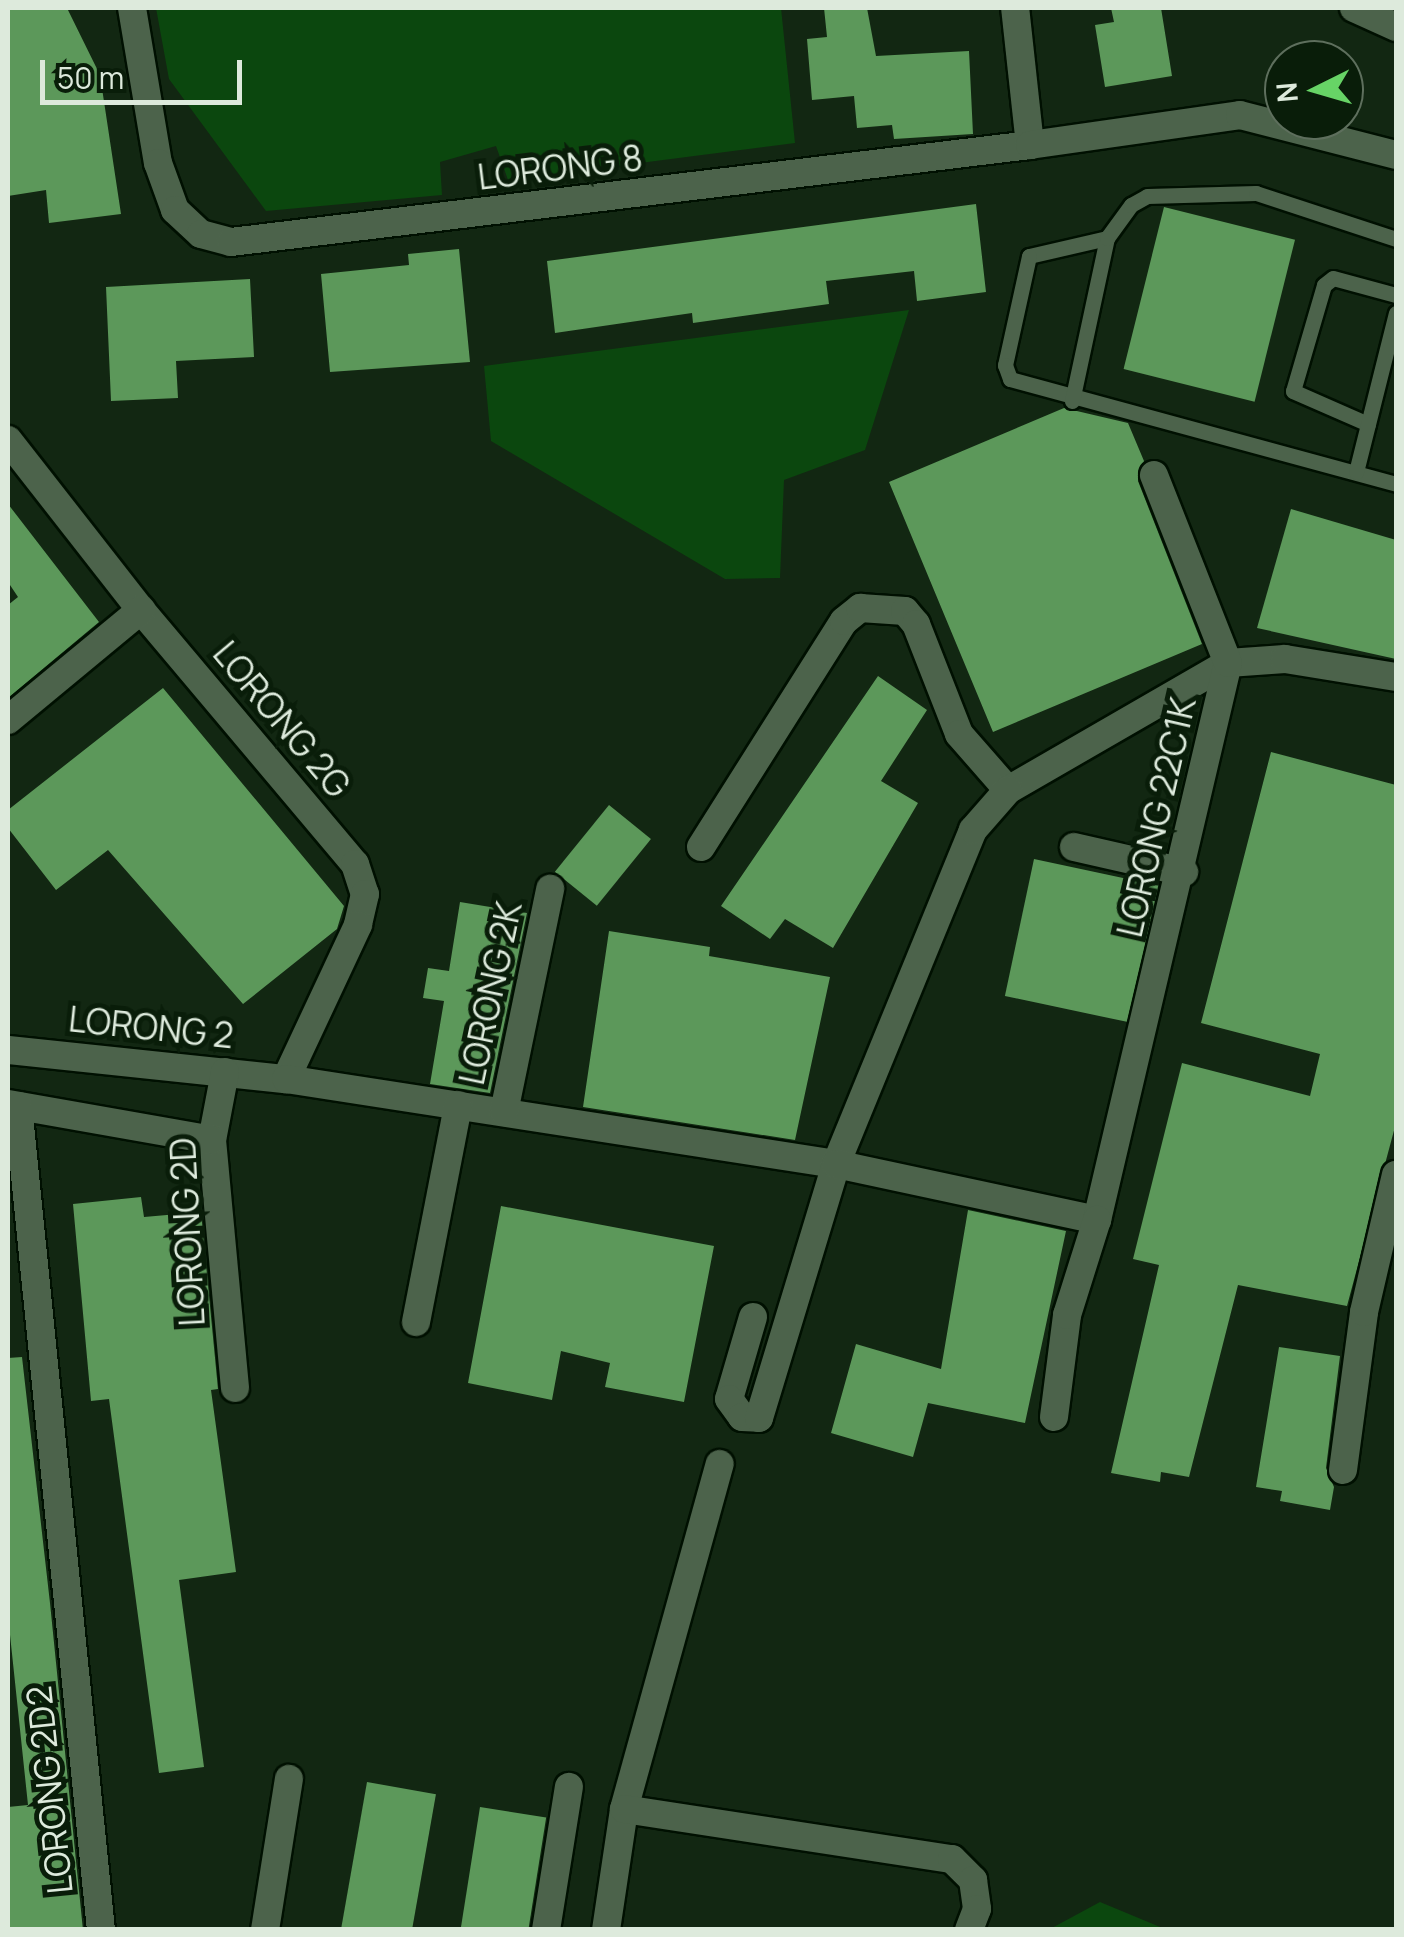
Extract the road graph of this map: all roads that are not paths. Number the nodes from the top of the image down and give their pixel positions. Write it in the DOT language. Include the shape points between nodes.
graph roads {
  1 [pos="132,8"];
  2 [pos="1015,8"];
  3 [pos="1030,145"];
  4 [pos="1396,154"];
  5 [pos="1107,238"];
  6 [pos="1396,239"];
  7 [pos="1396,295"];
  8 [pos="1396,314"];
  9 [pos="1072,401"];
  10 [pos="1368,424"];
  11 [pos="8,440"];
  12 [pos="1356,472"];
  13 [pos="1154,476"];
  14 [pos="1396,484"];
  15 [pos="141,610"];
  16 [pos="1228,663"];
  17 [pos="1396,677"];
  18 [pos="8,720"];
  19 [pos="1008,790"];
  20 [pos="1074,846"];
  21 [pos="701,847"];
  22 [pos="1184,872"];
  23 [pos="550,889"];
  24 [pos="8,1050"];
  25 [pos="225,1072"];
  26 [pos="286,1078"];
  27 [pos="13,1105"];
  28 [pos="458,1105"];
  29 [pos="504,1112"];
  30 [pos="212,1140"];
  31 [pos="836,1164"];
  32 [pos="1396,1175"];
  33 [pos="1097,1220"];
  34 [pos="753,1317"];
  35 [pos="416,1322"];
  36 [pos="235,1388"];
  37 [pos="1054,1417"];
  38 [pos="720,1464"];
  39 [pos="1343,1470"];
  40 [pos="290,1779"];
  41 [pos="569,1787"];
  42 [pos="624,1809"];
  43 [pos="101,1930"];
  44 [pos="265,1930"];
  45 [pos="546,1930"];
  46 [pos="606,1930"];
  47 [pos="969,1930"];
  1 -- 3 [label="street, LORONG 8" via="158,162 175,210 201,234 231,242"];
  2 -- 3 [label="street"];
  3 -- 4 [label="street, LORONG 8" via="1240,115"];
  5 -- 6 [label="lane" via="1147,196 1256,193"];
  5 -- 9 [label="lane"];
  5 -- 9 [label="lane" via="1029,256 1004,365 1010,380"];
  7 -- 10 [label="lane" via="1332,278 1324,285 1293,391"];
  8 -- 10 [label="lane"];
  9 -- 12 [label="lane"];
  10 -- 12 [label="lane"];
  11 -- 15 [label="street, LORONG 2G"];
  12 -- 14 [label="lane"];
  13 -- 16 [label="street"];
  15 -- 18 [label="street"];
  15 -- 26 [label="street, LORONG 2G" via="355,864 365,894 358,925"];
  16 -- 17 [label="street" via="1285,659"];
  16 -- 19 [label="street"];
  16 -- 22 [label="street, LORONG 22C1K"];
  19 -- 21 [label="street" via="959,734 930,655 904,611 860,608"];
  19 -- 31 [label="street" via="973,830"];
  20 -- 22 [label="street"];
  22 -- 33 [label="street, LORONG 22C1K"];
  23 -- 29 [label="street, LORONG 2K"];
  24 -- 25 [label="street, LORONG 2"];
  25 -- 26 [label="street, LORONG 2"];
  25 -- 30 [label="street, LORONG 2D"];
  26 -- 28 [label="street, LORONG 2"];
  27 -- 30 [label="street"];
  27 -- 43 [label="street, LORONG 2D2"];
  28 -- 29 [label="street, LORONG 2"];
  28 -- 35 [label="street"];
  29 -- 31 [label="street, LORONG 2"];
  30 -- 36 [label="street, LORONG 2D"];
  31 -- 33 [label="street, LORONG 2"];
  31 -- 34 [label="street" via="759,1418 742,1418 729,1400"];
  32 -- 39 [label="street" via="1364,1312"];
  33 -- 37 [label="street, LORONG 22C1K" via="1067,1315"];
  38 -- 42 [label="street"];
  40 -- 44 [label="street"];
  41 -- 45 [label="street"];
  42 -- 46 [label="street"];
  42 -- 47 [label="street" via="952,1858 973,1880 976,1909"];
}
